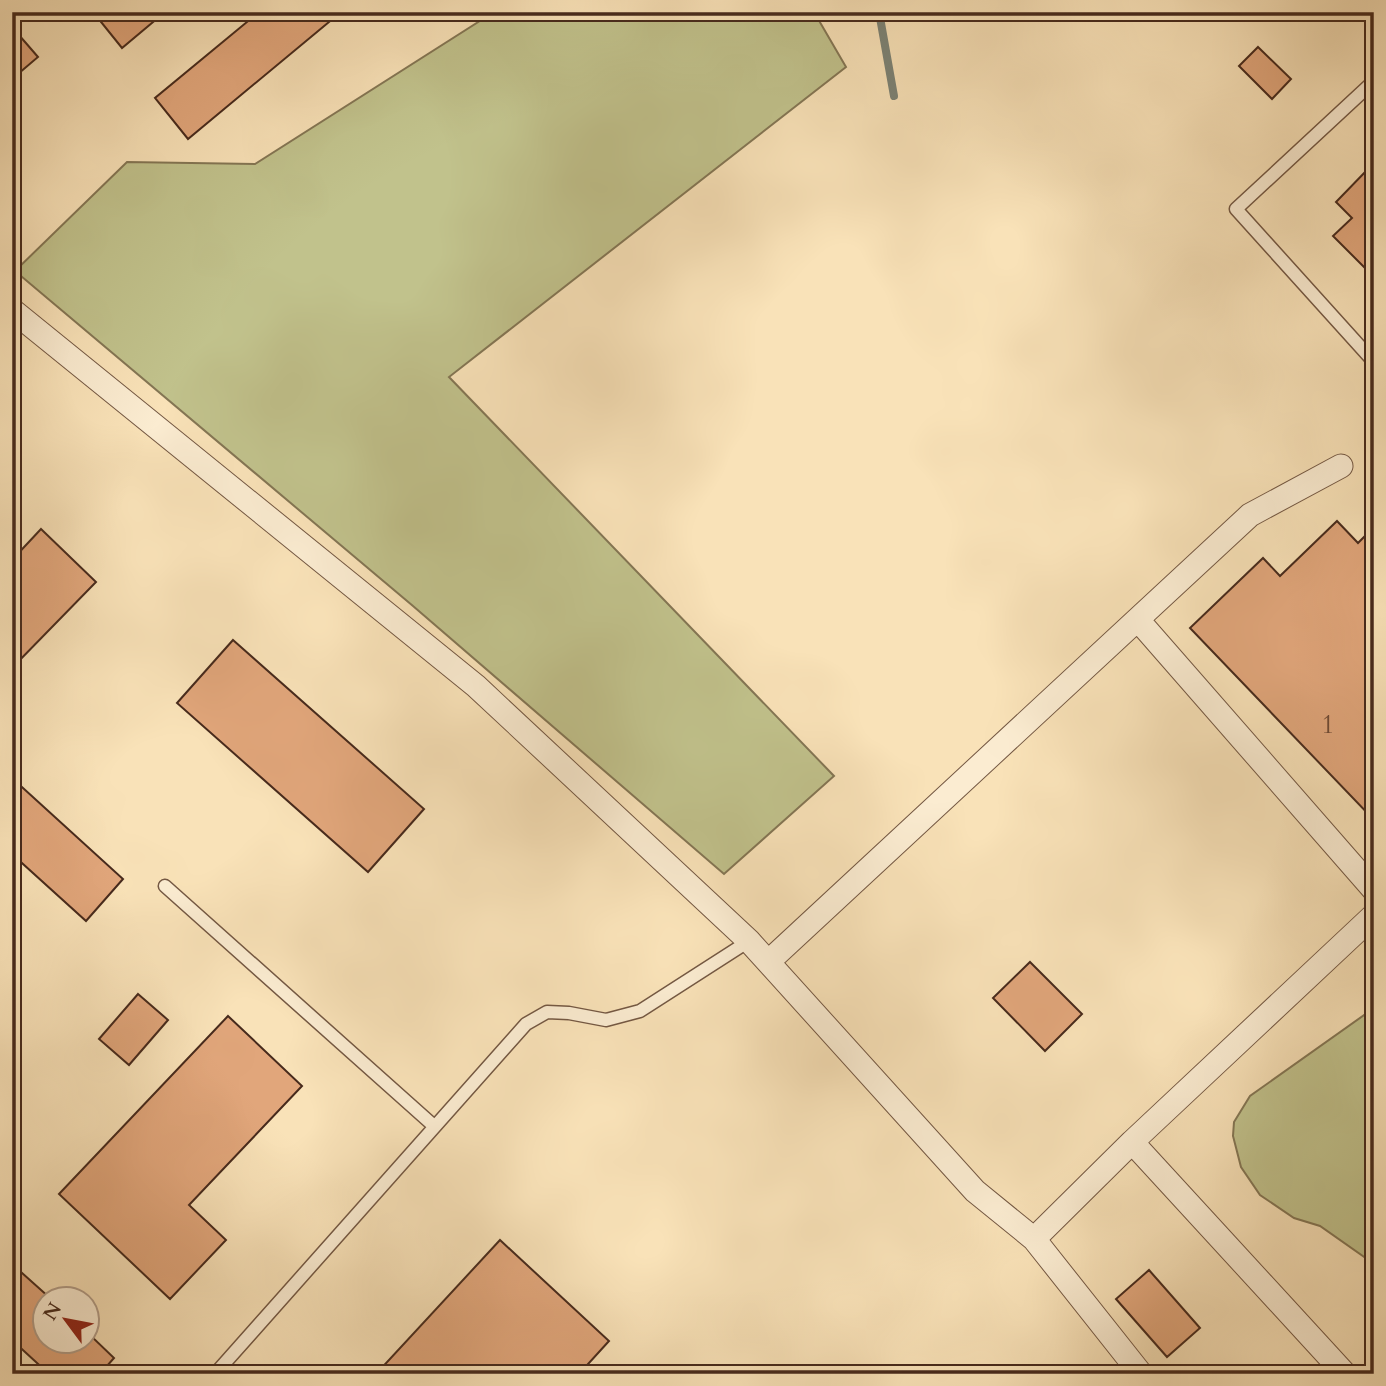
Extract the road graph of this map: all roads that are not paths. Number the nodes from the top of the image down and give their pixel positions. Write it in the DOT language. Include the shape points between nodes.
graph roads {
  1 [pos="1374,80"];
  2 [pos="12,310"];
  3 [pos="1374,362"];
  4 [pos="1341,466"];
  5 [pos="1138,620"];
  6 [pos="165,886"];
  7 [pos="1374,890"];
  8 [pos="1374,915"];
  9 [pos="749,941"];
  10 [pos="768,962"];
  11 [pos="434,1126"];
  12 [pos="1132,1142"];
  13 [pos="1034,1239"];
  14 [pos="215,1374"];
  15 [pos="1140,1374"];
  16 [pos="1345,1374"];
  1 -- 3 [label="lane" via="1236,209"];
  2 -- 9 [label="street" via="476,686"];
  4 -- 5 [label="street" via="1250,515"];
  5 -- 7 [label="street"];
  5 -- 10 [label="street"];
  6 -- 11 [label="lane"];
  8 -- 12 [label="street"];
  9 -- 10 [label="street"];
  9 -- 11 [label="lane" via="640,1011 606,1020 547,1012 526,1024"];
  10 -- 13 [label="street" via="975,1191"];
  11 -- 14 [label="lane"];
  12 -- 13 [label="street"];
  12 -- 16 [label="street"];
  13 -- 15 [label="street"];
}
